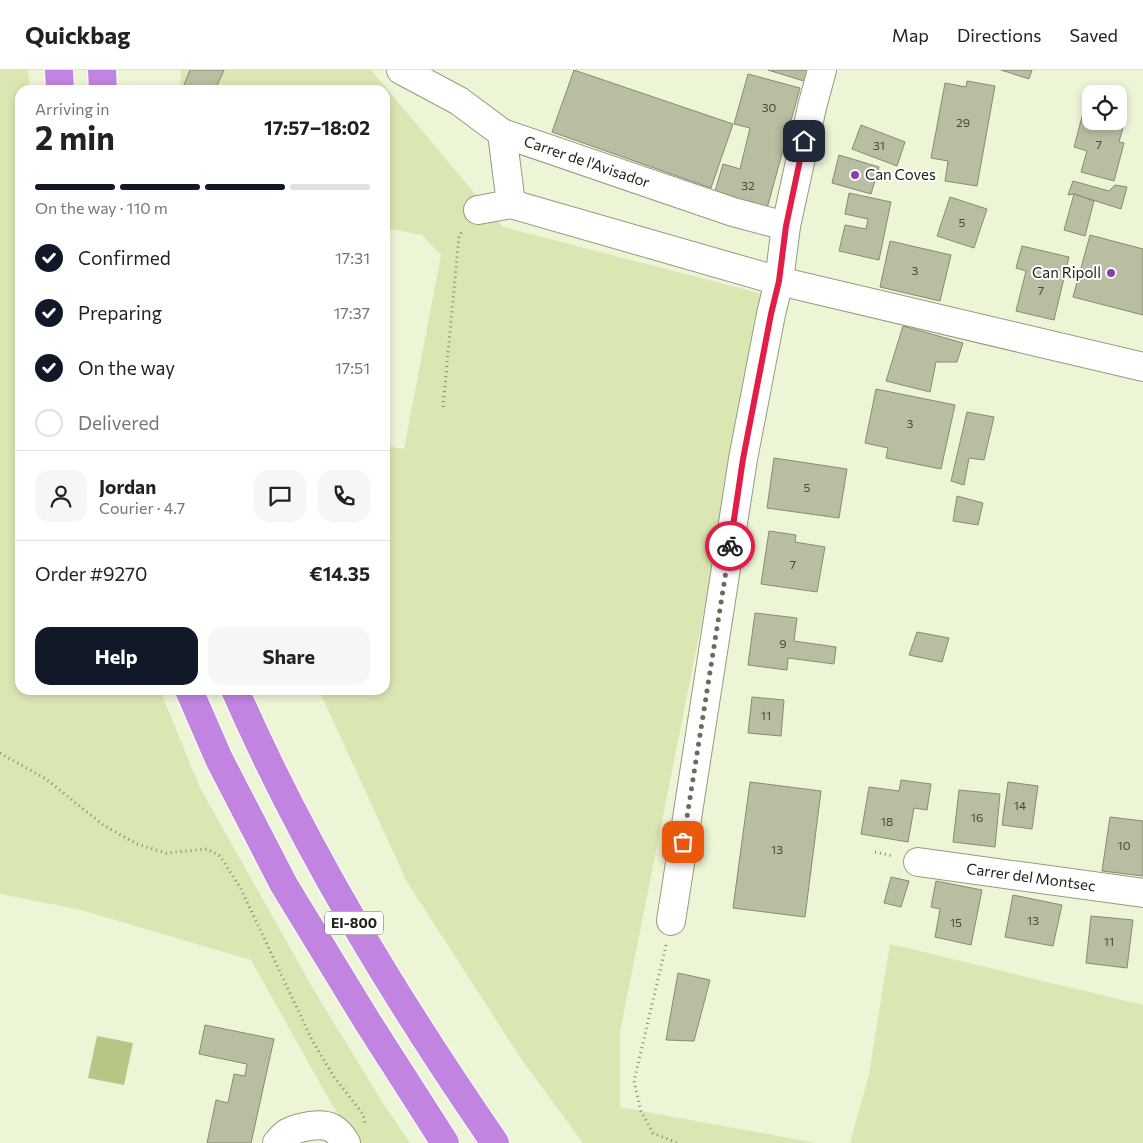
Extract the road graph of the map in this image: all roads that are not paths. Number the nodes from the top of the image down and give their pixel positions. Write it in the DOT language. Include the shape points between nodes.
graph roads {
  1 [pos="59,70"];
  2 [pos="102,70"];
  3 [pos="401,70"];
  4 [pos="822,70"];
  5 [pos="60,85"];
  6 [pos="103,85"];
  7 [pos="502,133"];
  8 [pos="511,204"];
  9 [pos="478,210"];
  10 [pos="786,226"];
  11 [pos="779,281"];
  12 [pos="1143,367"];
  13 [pos="191,695"];
  14 [pos="237,695"];
  15 [pos="918,862"];
  16 [pos="1143,893"];
  17 [pos="671,921"];
  18 [pos="357,1137"];
  19 [pos="277,1143"];
  20 [pos="445,1143"];
  21 [pos="495,1143"];
  1 -- 5 [label="highway"];
  2 -- 6 [label="highway"];
  3 -- 7 [label="street, Carrer de l'Avisador" via="459,101"];
  4 -- 10 [label="street"];
  7 -- 8 [label="street"];
  7 -- 10 [label="street, Carrer de l'Avisador" via="733,212"];
  8 -- 9 [label="street"];
  8 -- 11 [label="street"];
  10 -- 11 [label="street"];
  11 -- 12 [label="street"];
  11 -- 17 [label="street" via="743,459"];
  13 -- 20 [label="highway, EI-800" via="219,759 284,885"];
  14 -- 21 [label="highway, EI-800" via="258,744 321,866 400,1001"];
  15 -- 16 [label="street, Carrer del Montsec"];
  18 -- 19 [label="street" via="341,1135 331,1127 319,1126 287,1133"];
}
